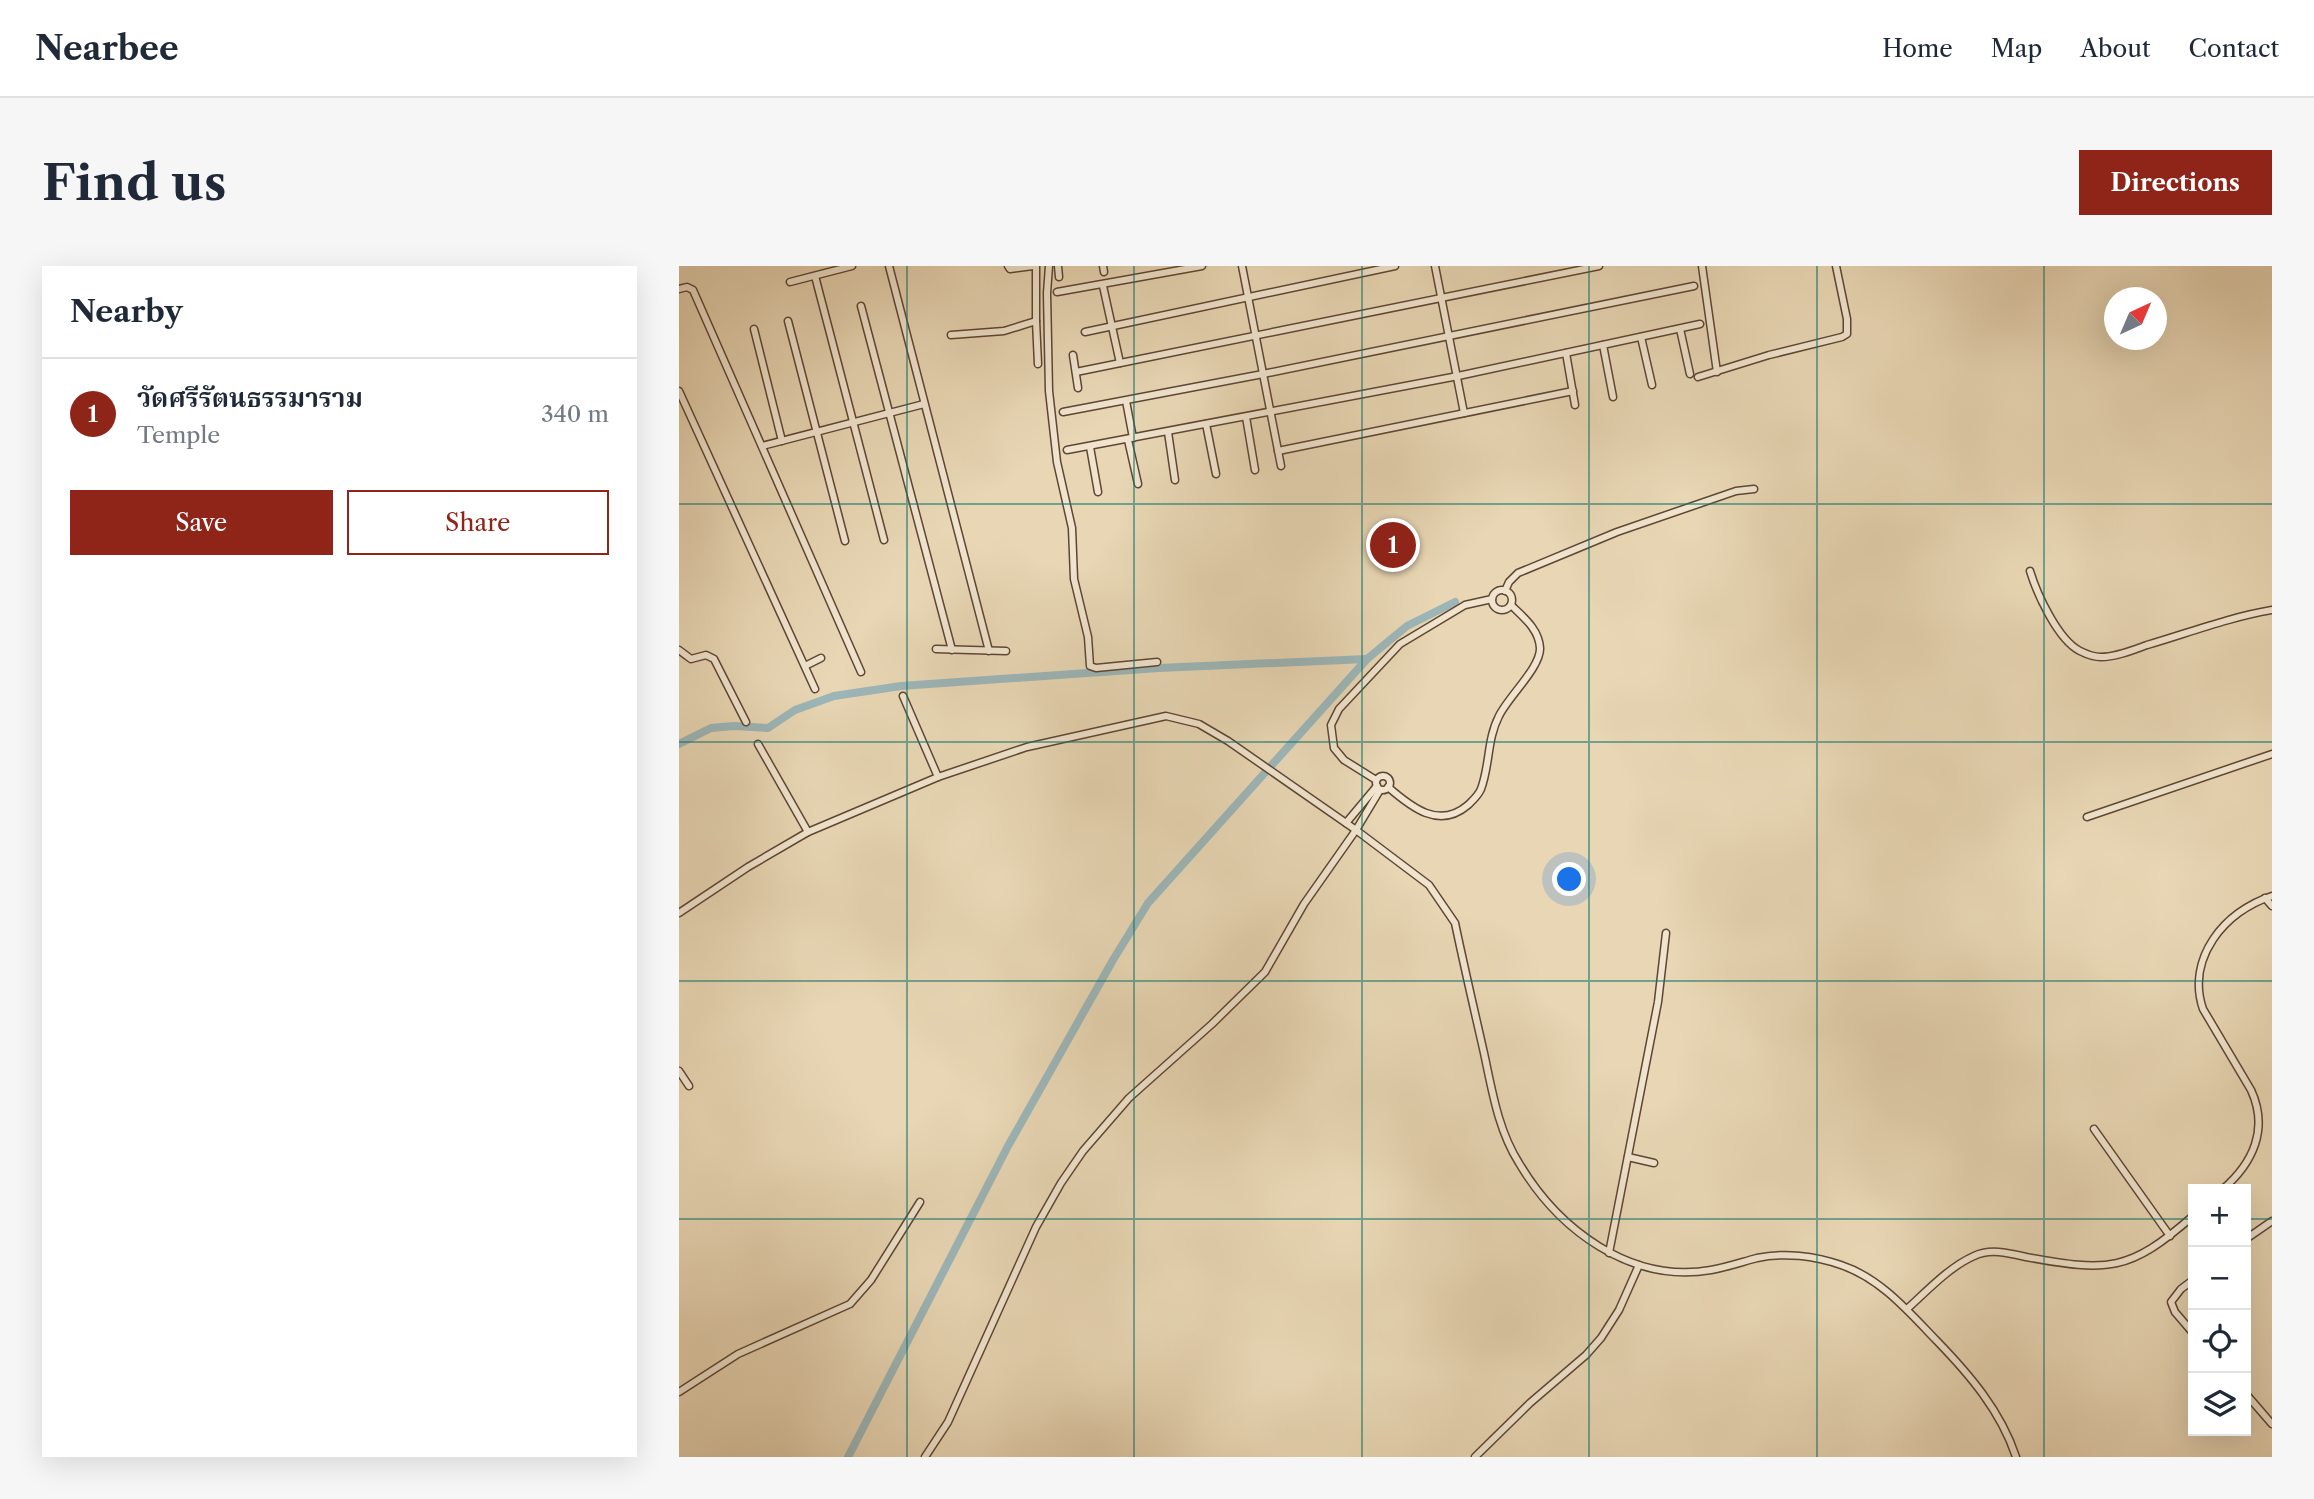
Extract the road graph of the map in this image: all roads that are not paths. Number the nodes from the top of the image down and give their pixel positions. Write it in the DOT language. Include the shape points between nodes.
graph roads {
  1 [pos="852,266"];
  2 [pos="889,266"];
  3 [pos="1008,266"];
  4 [pos="1035,266"];
  5 [pos="1049,266"];
  6 [pos="1058,266"];
  7 [pos="1202,266"];
  8 [pos="1242,266"];
  9 [pos="1395,266"];
  10 [pos="1435,266"];
  11 [pos="1598,266"];
  12 [pos="1702,266"];
  13 [pos="1836,266"];
  14 [pos="815,276"];
  15 [pos="1059,277"];
  16 [pos="790,282"];
  17 [pos="1103,286"];
  18 [pos="1694,286"];
  19 [pos="679,289"];
  20 [pos="1058,292"];
  21 [pos="1248,296"];
  22 [pos="1442,298"];
  23 [pos="861,306"];
  24 [pos="788,321"];
  25 [pos="1036,321"];
  26 [pos="1700,324"];
  27 [pos="1112,326"];
  28 [pos="1680,328"];
  29 [pos="754,329"];
  30 [pos="1085,332"];
  31 [pos="951,335"];
  32 [pos="1256,335"];
  33 [pos="1450,336"];
  34 [pos="1641,337"];
  35 [pos="1603,345"];
  36 [pos="1566,353"];
  37 [pos="1073,355"];
  38 [pos="1120,363"];
  39 [pos="1038,364"];
  40 [pos="1076,372"];
  41 [pos="1717,372"];
  42 [pos="1263,374"];
  43 [pos="1690,374"];
  44 [pos="1458,376"];
  45 [pos="1699,377"];
  46 [pos="1652,385"];
  47 [pos="1079,388"];
  48 [pos="679,391"];
  49 [pos="1573,391"];
  50 [pos="1613,397"];
  51 [pos="1126,401"];
  52 [pos="924,404"];
  53 [pos="1575,405"];
  54 [pos="1063,412"];
  55 [pos="1271,412"];
  56 [pos="1464,412"];
  57 [pos="889,413"];
  58 [pos="1246,416"];
  59 [pos="853,422"];
  60 [pos="1206,424"];
  61 [pos="818,432"];
  62 [pos="1168,432"];
  63 [pos="1131,439"];
  64 [pos="782,441"];
  65 [pos="762,446"];
  66 [pos="1090,447"];
  67 [pos="1067,450"];
  68 [pos="1279,451"];
  69 [pos="1282,466"];
  70 [pos="1255,470"];
  71 [pos="1216,474"];
  72 [pos="1175,480"];
  73 [pos="1138,484"];
  74 [pos="1753,489"];
  75 [pos="1098,492"];
  76 [pos="884,540"];
  77 [pos="845,541"];
  78 [pos="2030,571"];
  79 [pos="1504,591"];
  80 [pos="1492,599"];
  81 [pos="1511,605"];
  82 [pos="2272,610"];
  83 [pos="936,649"];
  84 [pos="679,650"];
  85 [pos="952,650"];
  86 [pos="989,651"];
  87 [pos="1006,651"];
  88 [pos="821,658"];
  89 [pos="1157,662"];
  90 [pos="805,666"];
  91 [pos="861,672"];
  92 [pos="815,689"];
  93 [pos="903,696"];
  94 [pos="746,722"];
  95 [pos="758,744"];
  96 [pos="2272,754"];
  97 [pos="938,777"];
  98 [pos="1378,785"];
  99 [pos="1388,788"];
  100 [pos="1362,803"];
  101 [pos="1370,808"];
  102 [pos="2087,817"];
  103 [pos="1346,823"];
  104 [pos="1356,830"];
  105 [pos="808,832"];
  106 [pos="2269,897"];
  107 [pos="2272,906"];
  108 [pos="679,913"];
  109 [pos="1666,933"];
  110 [pos="679,1071"];
  111 [pos="689,1086"];
  112 [pos="2094,1129"];
  113 [pos="1628,1157"];
  114 [pos="1654,1163"];
  115 [pos="2229,1184"];
  116 [pos="920,1202"];
  117 [pos="2188,1220"];
  118 [pos="2272,1221"];
  119 [pos="2170,1236"];
  120 [pos="2251,1236"];
  121 [pos="1609,1253"];
  122 [pos="1639,1265"];
  123 [pos="2188,1285"];
  124 [pos="1907,1309"];
  125 [pos="2188,1328"];
  126 [pos="679,1392"];
  127 [pos="2251,1400"];
  128 [pos="2272,1424"];
  129 [pos="925,1457"];
  130 [pos="1475,1457"];
  131 [pos="2016,1457"];
  1 -- 14 [label="street"];
  2 -- 52 [label="street"];
  3 -- 4 [label="street"];
  4 -- 25 [label="street"];
  5 -- 89 [label="street" via="1049,391 1090,666"];
  6 -- 15 [label="street"];
  7 -- 17 [label="street"];
  8 -- 21 [label="street"];
  9 -- 21 [label="street"];
  10 -- 22 [label="street"];
  11 -- 22 [label="street"];
  12 -- 41 [label="street"];
  13 -- 41 [label="street" via="1847,334"];
  14 -- 16 [label="street"];
  14 -- 59 [label="street"];
  17 -- 20 [label="street"];
  17 -- 27 [label="street"];
  18 -- 33 [label="street"];
  19 -- 65 [label="street" via="687,286 693,290"];
  21 -- 27 [label="street"];
  21 -- 32 [label="street"];
  22 -- 32 [label="street"];
  22 -- 33 [label="street"];
  23 -- 57 [label="street"];
  24 -- 61 [label="street"];
  25 -- 31 [label="street" via="1005,331"];
  25 -- 39 [label="street"];
  26 -- 28 [label="street"];
  27 -- 30 [label="street"];
  27 -- 38 [label="street"];
  28 -- 34 [label="street"];
  28 -- 43 [label="street"];
  29 -- 64 [label="street"];
  32 -- 38 [label="street"];
  32 -- 42 [label="street"];
  33 -- 42 [label="street"];
  33 -- 44 [label="street"];
  34 -- 35 [label="street"];
  34 -- 46 [label="street"];
  35 -- 36 [label="street"];
  35 -- 50 [label="street"];
  36 -- 44 [label="street"];
  36 -- 49 [label="street"];
  37 -- 40 [label="street"];
  38 -- 40 [label="street"];
  40 -- 47 [label="street"];
  41 -- 45 [label="street"];
  42 -- 51 [label="street"];
  42 -- 55 [label="street"];
  44 -- 55 [label="street"];
  44 -- 56 [label="street"];
  48 -- 90 [label="street"];
  49 -- 53 [label="street"];
  49 -- 56 [label="street"];
  51 -- 54 [label="street"];
  51 -- 63 [label="street"];
  52 -- 57 [label="street"];
  52 -- 86 [label="street"];
  55 -- 58 [label="street"];
  55 -- 68 [label="street"];
  56 -- 68 [label="street"];
  57 -- 59 [label="street"];
  57 -- 85 [label="street"];
  58 -- 60 [label="street"];
  58 -- 70 [label="street"];
  59 -- 61 [label="street"];
  59 -- 76 [label="street"];
  60 -- 62 [label="street"];
  60 -- 71 [label="street"];
  61 -- 64 [label="street"];
  61 -- 77 [label="street"];
  62 -- 63 [label="street"];
  62 -- 72 [label="street"];
  63 -- 66 [label="street"];
  63 -- 73 [label="street"];
  64 -- 65 [label="street"];
  65 -- 91 [label="street"];
  66 -- 67 [label="street"];
  66 -- 75 [label="street"];
  68 -- 69 [label="street"];
  74 -- 79 [label="street" via="1736,491 1518,573"];
  78 -- 82 [label="street" via="2063,638 2080,652 2102,657"];
  79 -- 80 [label="street"];
  79 -- 81 [label="street"];
  80 -- 81 [label="street" via="1499,610"];
  80 -- 98 [label="street" via="1465,605 1400,644 1339,709 1331,725 1334,748"];
  81 -- 99 [label="street" via="1536,632 1541,651 1499,715 1479,793 1464,809 1441,817 1414,808"];
  83 -- 85 [label="street"];
  84 -- 94 [label="street" via="691,659 706,655 714,659"];
  85 -- 86 [label="street"];
  86 -- 87 [label="street"];
  88 -- 90 [label="street"];
  90 -- 92 [label="street"];
  93 -- 97 [label="street"];
  95 -- 105 [label="street"];
  96 -- 102 [label="street"];
  97 -- 103 [label="street" via="1027,747 1166,716 1199,724"];
  97 -- 105 [label="street"];
  98 -- 99 [label="street"];
  98 -- 99 [label="street" via="1381,776 1387,777"];
  98 -- 100 [label="street"];
  98 -- 101 [label="street"];
  100 -- 101 [label="street"];
  100 -- 103 [label="street"];
  101 -- 104 [label="street"];
  103 -- 104 [label="street"];
  104 -- 121 [label="street" via="1429,885 1443,902 1455,923 1501,1126 1517,1161 1559,1216"];
  104 -- 129 [label="street" via="1304,904 1265,972 1129,1098 1068,1172 1036,1227 948,1422"];
  105 -- 108 [label="street"];
  106 -- 107 [label="street"];
  106 -- 115 [label="street" via="2219,930 2203,956 2198,980 2203,1009 2257,1103 2260,1132 2254,1150"];
  109 -- 113 [label="street" via="1658,1002"];
  110 -- 111 [label="street"];
  112 -- 119 [label="street"];
  113 -- 114 [label="street"];
  113 -- 121 [label="street"];
  116 -- 126 [label="street" via="871,1280 849,1304 738,1353"];
  117 -- 119 [label="street"];
  118 -- 120 [label="street"];
  119 -- 124 [label="street" via="2146,1253 2114,1265 2000,1252 1975,1255"];
  121 -- 122 [label="street"];
  122 -- 124 [label="street" via="1690,1272 1761,1257 1818,1258 1865,1276"];
  122 -- 130 [label="street" via="1601,1338"];
  123 -- 125 [label="street" via="2171,1301"];
  124 -- 131 [label="street" via="1970,1376 1997,1415"];
  127 -- 128 [label="street"];
}
